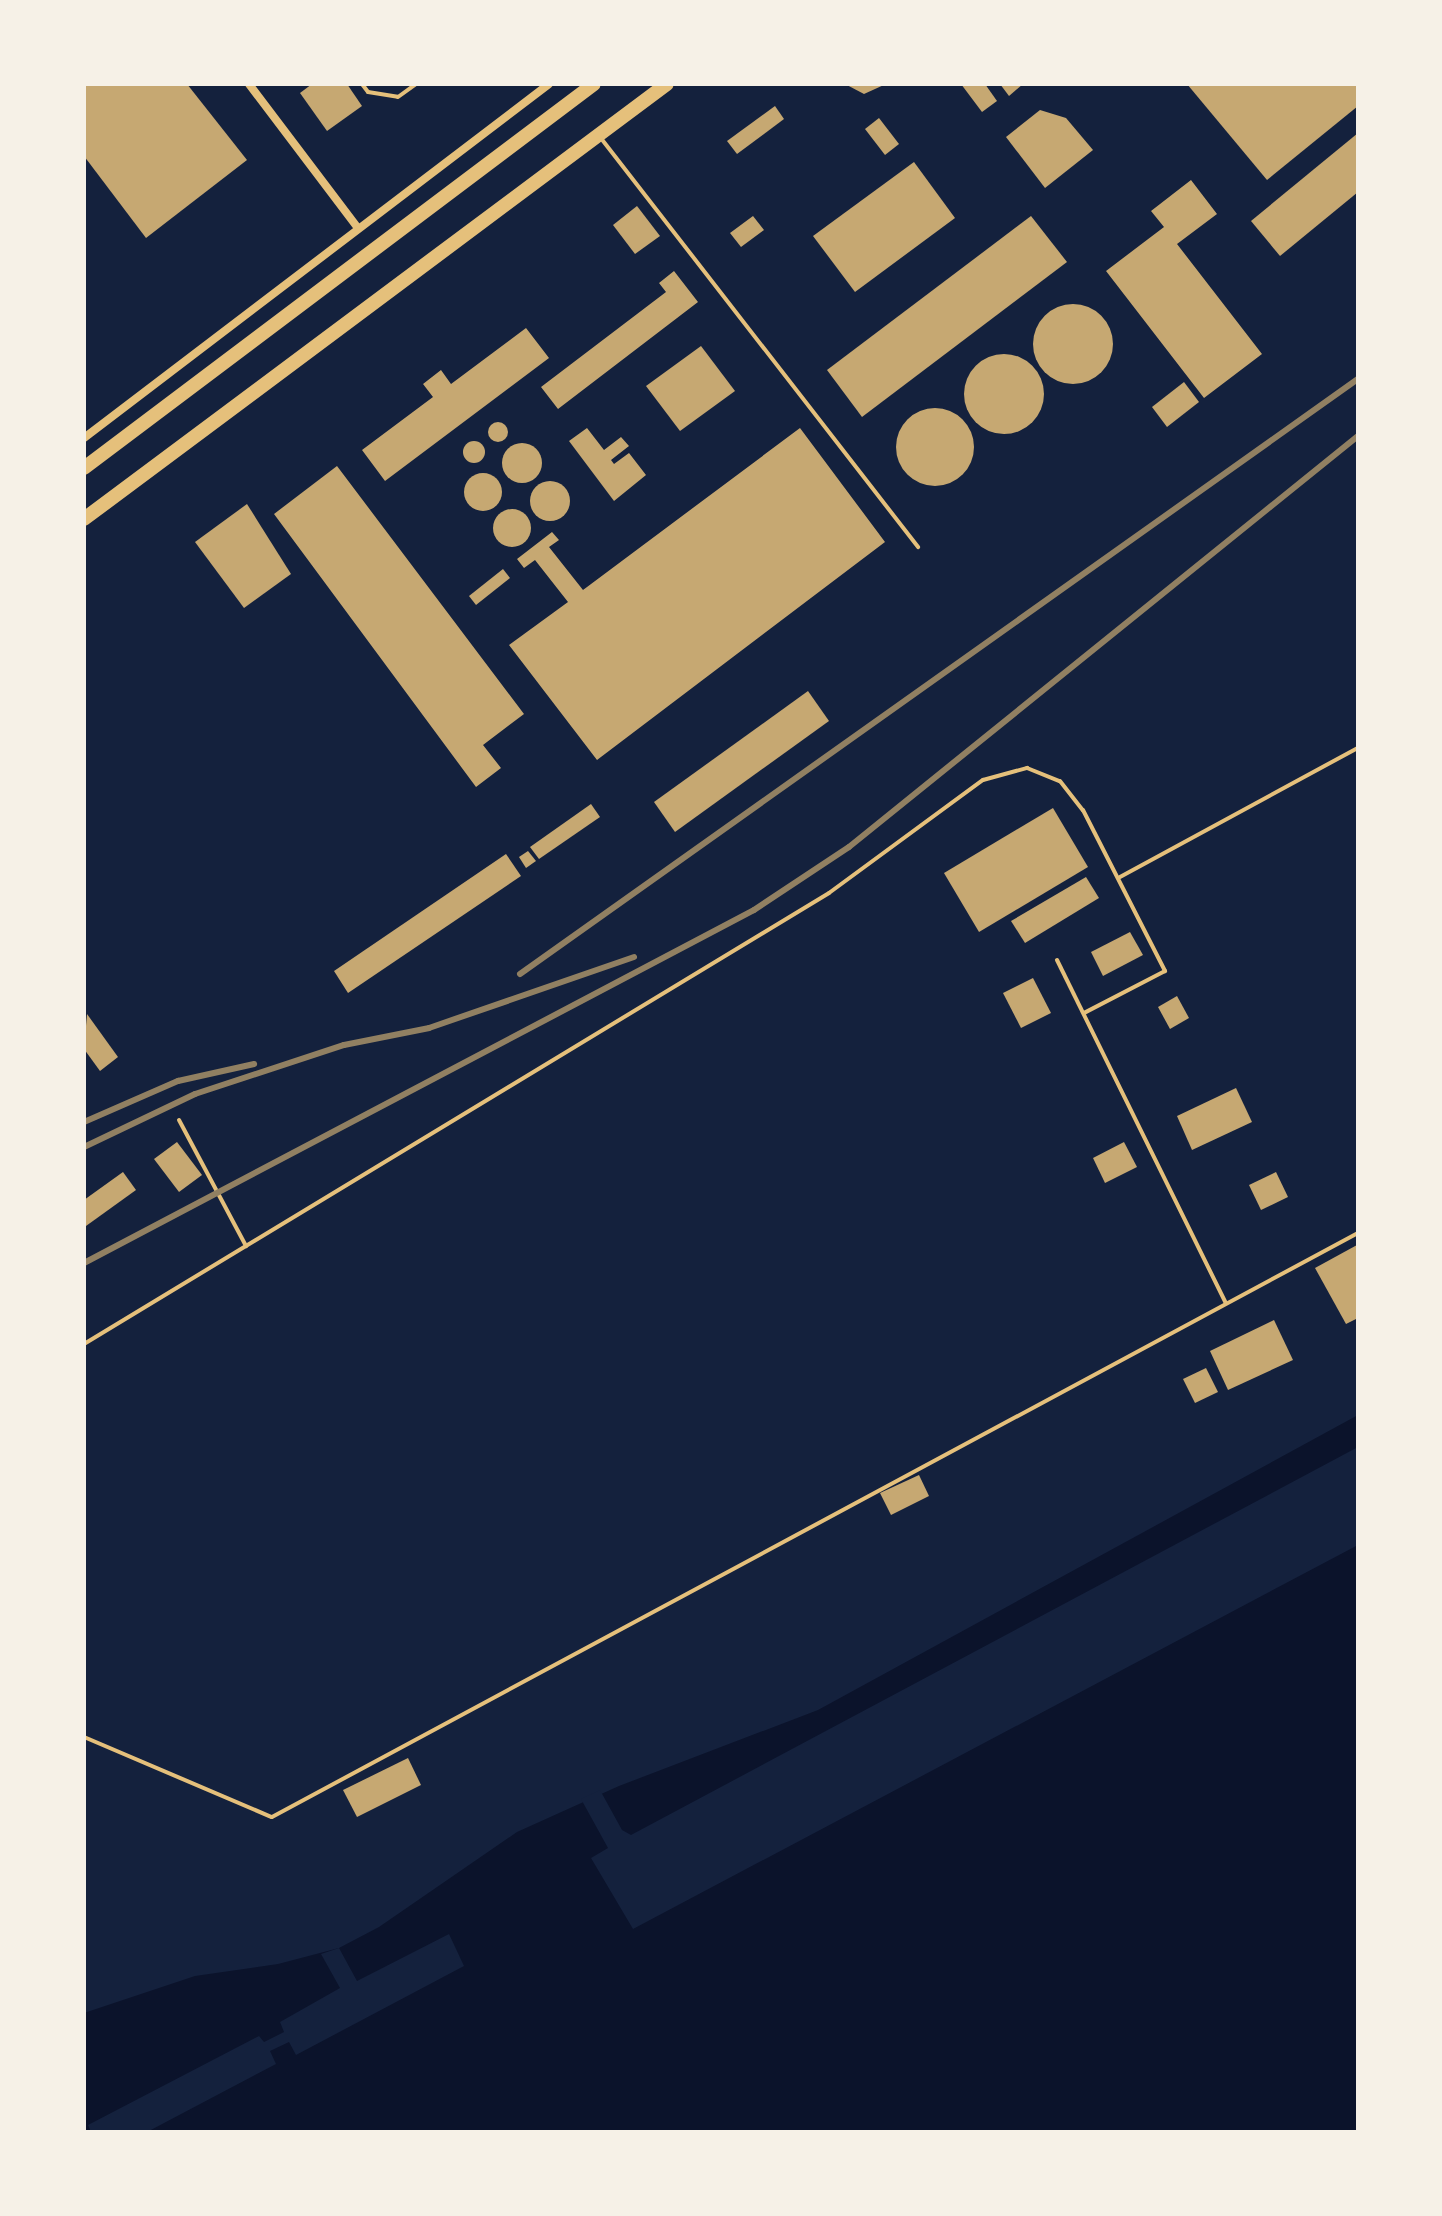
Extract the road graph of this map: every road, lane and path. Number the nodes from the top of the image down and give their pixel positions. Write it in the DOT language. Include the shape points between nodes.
graph roads {
  1 [pos="249,84"];
  2 [pos="362,84"];
  3 [pos="416,84"];
  4 [pos="549,84"];
  5 [pos="594,84"];
  6 [pos="667,84"];
  7 [pos="598,135"];
  8 [pos="358,228"];
  9 [pos="84,438"];
  10 [pos="84,468"];
  11 [pos="84,519"];
  12 [pos="918,547"];
  13 [pos="1358,748"];
  14 [pos="1120,877"];
  15 [pos="1057,960"];
  16 [pos="1084,1013"];
  17 [pos="179,1120"];
  18 [pos="1358,1233"];
  19 [pos="246,1246"];
  20 [pos="1226,1303"];
  21 [pos="84,1344"];
  22 [pos="84,1737"];
  1 -- 8 [label="street"];
  2 -- 3 [label="lane" via="368,92 398,97"];
  4 -- 8 [label="street"];
  5 -- 10 [label="main road"];
  6 -- 7 [label="main road"];
  7 -- 11 [label="main road"];
  7 -- 12 [label="lane"];
  8 -- 9 [label="street"];
  13 -- 14 [label="lane"];
  14 -- 16 [label="lane" via="1165,971"];
  14 -- 19 [label="lane" via="1083,810 1060,781 1027,768 983,780 829,893"];
  15 -- 16 [label="lane"];
  16 -- 20 [label="lane"];
  17 -- 19 [label="lane"];
  18 -- 20 [label="lane"];
  19 -- 21 [label="lane"];
  20 -- 22 [label="lane" via="272,1817"];
}
